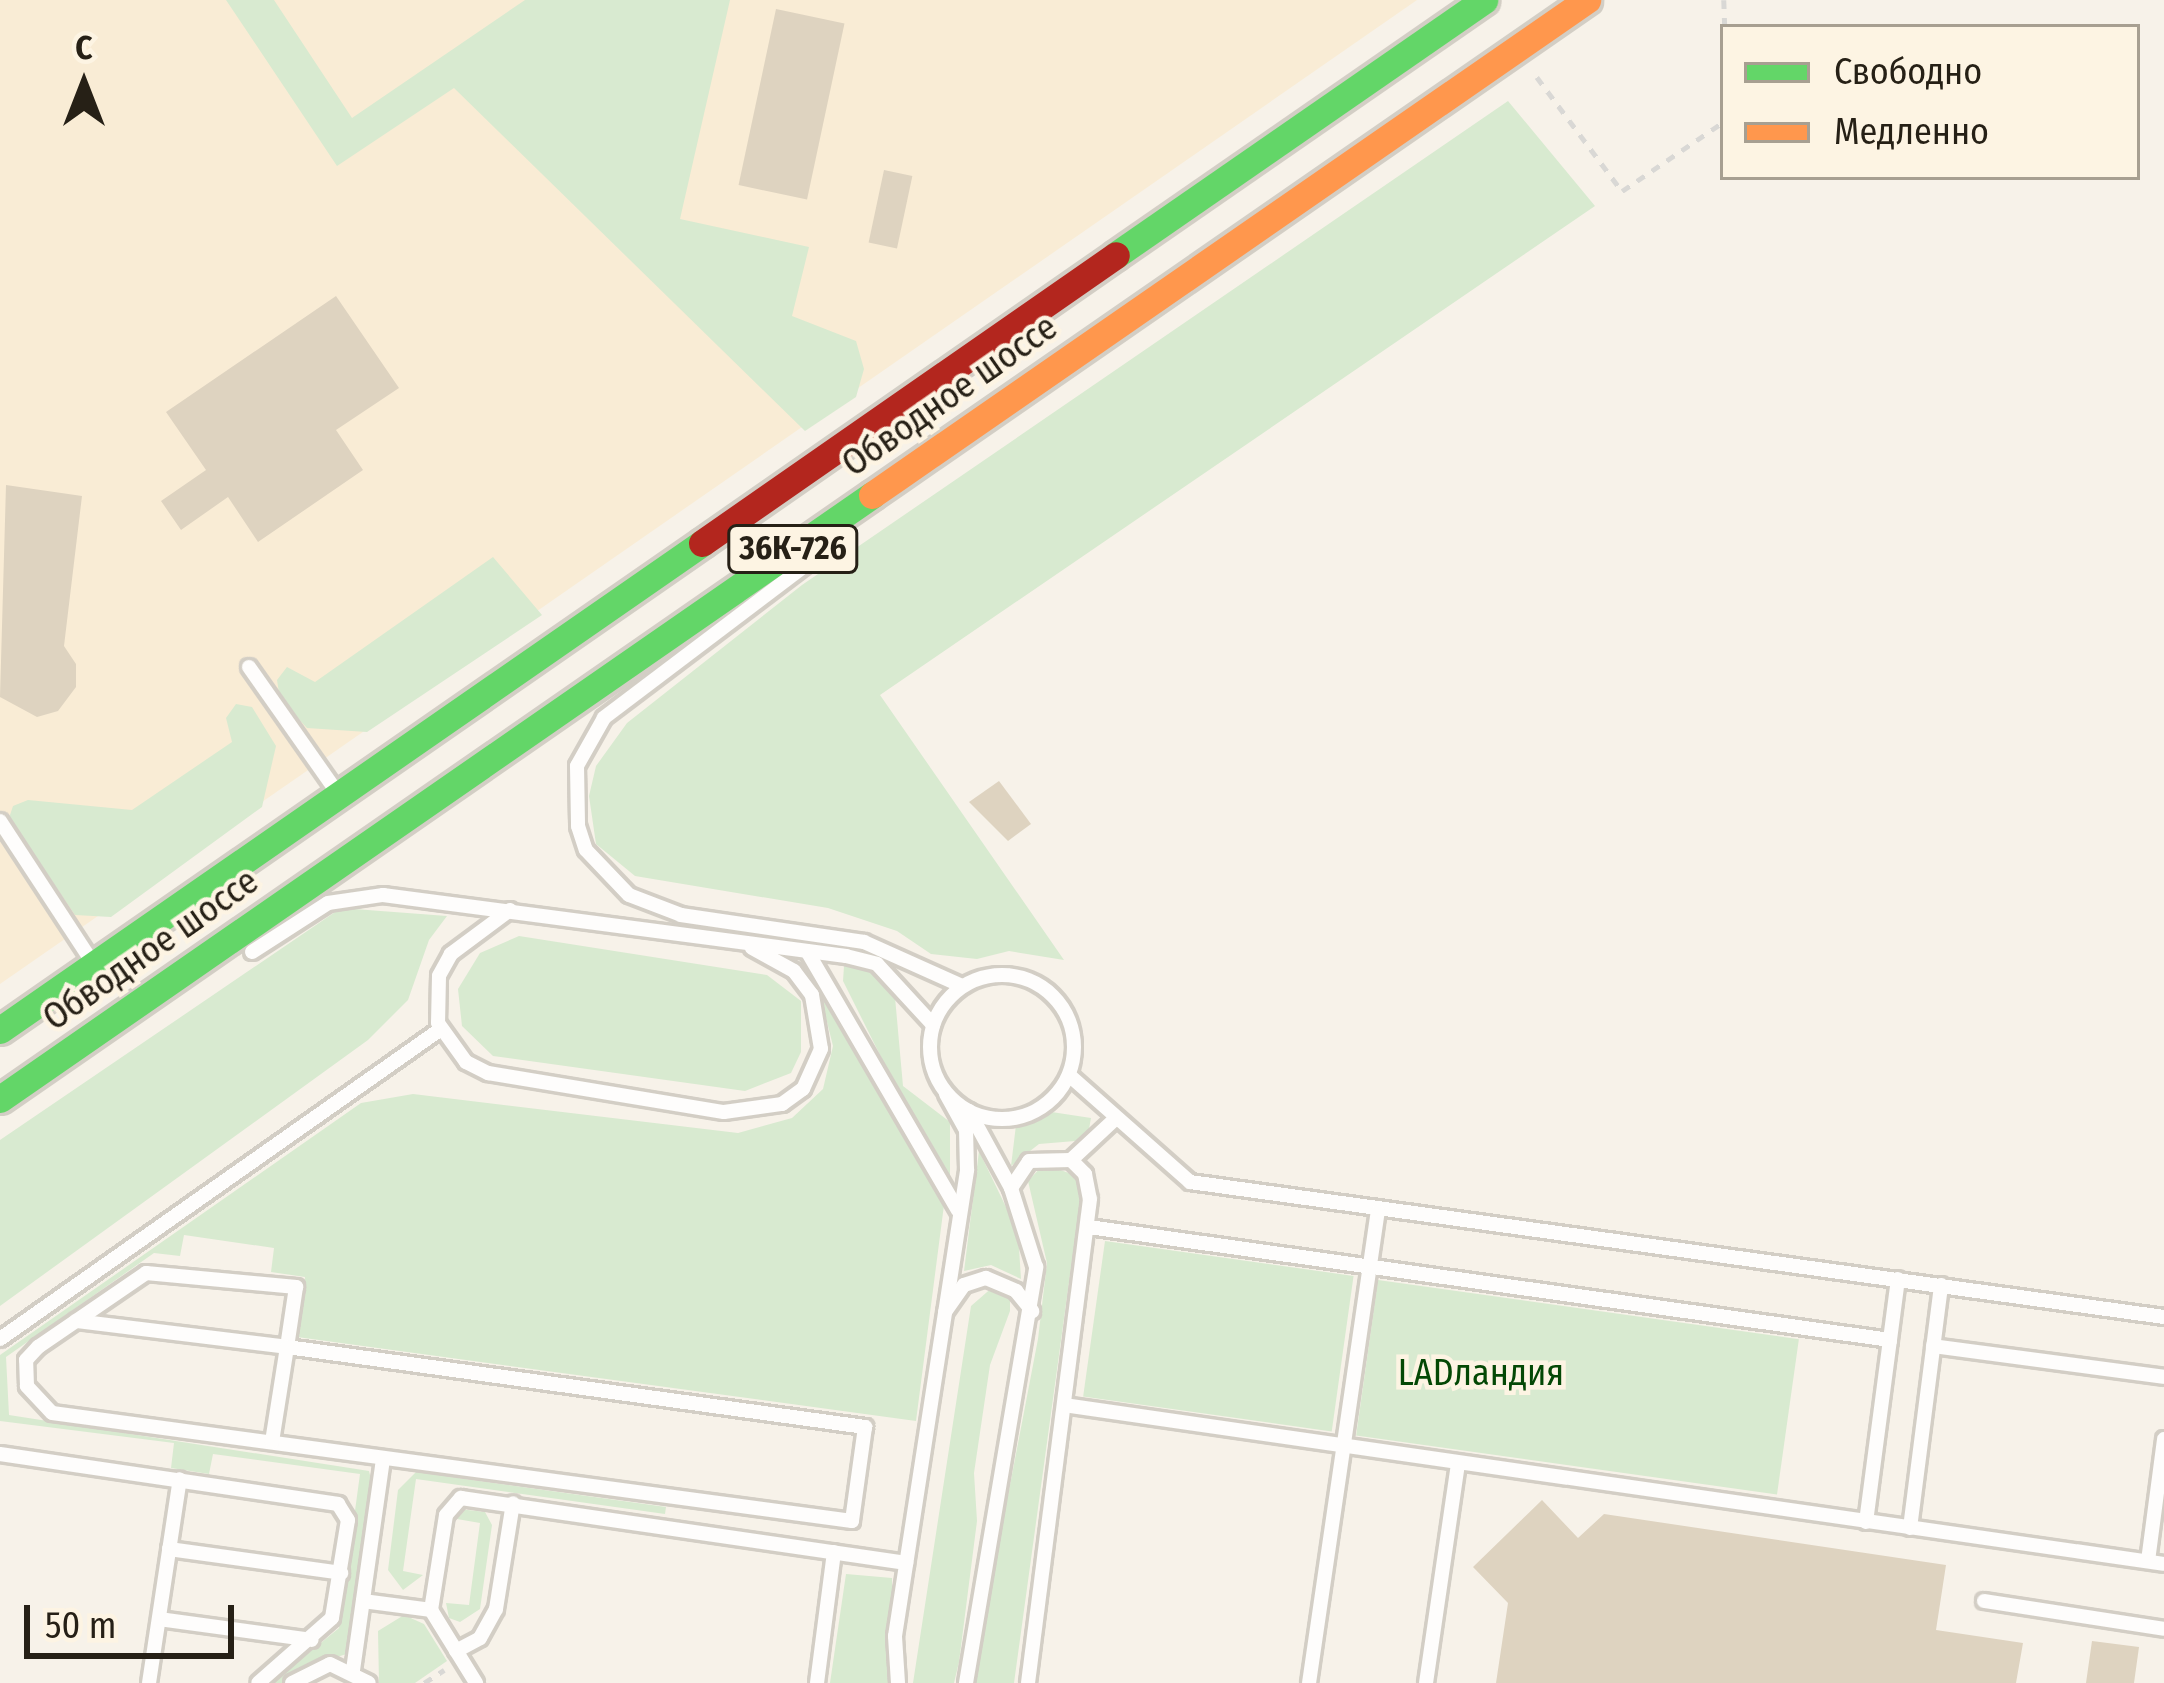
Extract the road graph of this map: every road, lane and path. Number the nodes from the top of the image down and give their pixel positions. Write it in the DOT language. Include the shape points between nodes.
graph roads {
  1 [pos="1484,0"];
  2 [pos="1587,0"];
  3 [pos="1516,49"];
  4 [pos="1720,124"];
  5 [pos="897,477"];
  6 [pos="249,667"];
  7 [pos="339,795"];
  8 [pos="0,820"];
  9 [pos="512,909"];
  10 [pos="737,941"];
  11 [pos="807,951"];
  12 [pos="237,962"];
  13 [pos="94,965"];
  14 [pos="962,986"];
  15 [pos="181,999"];
  16 [pos="933,1025"];
  17 [pos="441,1029"];
  18 [pos="0,1030"];
  19 [pos="63,1054"];
  20 [pos="1070,1076"];
  21 [pos="946,1094"];
  22 [pos="0,1099"];
  23 [pos="969,1111"];
  24 [pos="1113,1121"];
  25 [pos="1071,1160"];
  26 [pos="1011,1188"];
  27 [pos="958,1210"];
  28 [pos="1378,1212"];
  29 [pos="1089,1227"];
  30 [pos="1369,1268"];
  31 [pos="1898,1279"];
  32 [pos="1941,1285"];
  33 [pos="1032,1311"];
  34 [pos="2164,1317"];
  35 [pos="940,1319"];
  36 [pos="76,1321"];
  37 [pos="0,1339"];
  38 [pos="1890,1340"];
  39 [pos="1933,1346"];
  40 [pos="287,1347"];
  41 [pos="2164,1377"];
  42 [pos="1064,1405"];
  43 [pos="2164,1439"];
  44 [pos="272,1442"];
  45 [pos="1342,1447"];
  46 [pos="0,1454"];
  47 [pos="383,1458"];
  48 [pos="1458,1463"];
  49 [pos="180,1479"];
  50 [pos="513,1503"];
  51 [pos="1866,1522"];
  52 [pos="1910,1528"];
  53 [pos="169,1550"];
  54 [pos="834,1552"];
  55 [pos="906,1563"];
  56 [pos="2156,1563"];
  57 [pos="341,1573"];
  58 [pos="363,1600"];
  59 [pos="1984,1601"];
  60 [pos="431,1610"];
  61 [pos="159,1619"];
  62 [pos="2164,1629"];
  63 [pos="312,1640"];
  64 [pos="456,1651"];
  65 [pos="450,1667"];
  66 [pos="353,1670"];
  67 [pos="149,1683"];
  68 [pos="258,1683"];
  69 [pos="292,1683"];
  70 [pos="369,1683"];
  71 [pos="424,1683"];
  72 [pos="476,1683"];
  73 [pos="817,1683"];
  74 [pos="898,1683"];
  75 [pos="966,1683"];
  76 [pos="1028,1683"];
  77 [pos="1309,1683"];
  78 [pos="1426,1683"];
  1 -- 7 [label="main road, Обводное шоссе / 36К-726"];
  2 -- 3 [label="main road, Обводное шоссе / 36К-726"];
  3 -- 4 [label="path" via="1622,190"];
  3 -- 5 [label="main road, Обводное шоссе / 36К-726"];
  5 -- 14 [label="lane" via="822,559 604,718 577,766 578,826 586,850 629,895 681,915 864,943"];
  5 -- 19 [label="main road, Обводное шоссе / 36К-726"];
  6 -- 7 [label="lane"];
  7 -- 13 [label="main road, Обводное шоссе / 36К-726"];
  8 -- 13 [label="lane"];
  9 -- 10 [label="lane"];
  9 -- 12 [label="lane" via="346,898"];
  9 -- 17 [label="lane" via="451,954 435,1000"];
  10 -- 11 [label="lane"];
  10 -- 17 [label="lane" via="794,971 812,995 821,1030 803,1088 753,1113 488,1073 466,1062"];
  11 -- 16 [label="lane" via="877,964"];
  11 -- 27 [label="lane"];
  13 -- 18 [label="main road, Обводное шоссе / 36К-726"];
  14 -- 16 [label="lane"];
  14 -- 20 [label="lane" via="1006,974 1049,991 1073,1030"];
  15 -- 19 [label="lane"];
  16 -- 21 [label="lane" via="929,1049"];
  17 -- 37 [label="lane"];
  19 -- 22 [label="main road, Обводное шоссе / 36К-726"];
  20 -- 23 [label="lane" via="1058,1095 1022,1118"];
  20 -- 24 [label="lane"];
  21 -- 23 [label="lane"];
  21 -- 27 [label="lane" via="966,1130"];
  23 -- 26 [label="lane"];
  24 -- 25 [label="lane"];
  24 -- 28 [label="lane" via="1190,1182"];
  25 -- 26 [label="lane" via="1029,1161"];
  25 -- 29 [label="lane" via="1090,1186"];
  26 -- 33 [label="lane" via="1036,1267"];
  27 -- 35 [label="lane"];
  28 -- 30 [label="lane"];
  28 -- 31 [label="lane"];
  29 -- 30 [label="lane"];
  29 -- 42 [label="lane"];
  30 -- 38 [label="lane"];
  30 -- 45 [label="lane"];
  31 -- 32 [label="lane"];
  31 -- 38 [label="lane"];
  32 -- 34 [label="lane"];
  32 -- 39 [label="lane"];
  33 -- 35 [label="lane" via="1016,1291 986,1278 964,1285"];
  33 -- 75 [label="lane"];
  35 -- 55 [label="lane"];
  36 -- 40 [label="lane"];
  36 -- 40 [label="lane" via="146,1273 168,1270 296,1287"];
  36 -- 44 [label="lane" via="26,1360 27,1386 52,1413"];
  38 -- 51 [label="lane"];
  39 -- 41 [label="lane"];
  39 -- 52 [label="lane"];
  40 -- 44 [label="lane"];
  40 -- 47 [label="lane" via="865,1427 852,1522"];
  42 -- 45 [label="lane"];
  42 -- 76 [label="lane"];
  43 -- 56 [label="lane"];
  44 -- 47 [label="lane"];
  45 -- 48 [label="lane"];
  45 -- 77 [label="lane"];
  46 -- 49 [label="lane"];
  47 -- 58 [label="lane"];
  48 -- 51 [label="lane"];
  48 -- 78 [label="lane"];
  49 -- 53 [label="lane"];
  49 -- 57 [label="lane" via="338,1504 348,1520"];
  50 -- 54 [label="lane"];
  50 -- 60 [label="lane" via="452,1504"];
  50 -- 64 [label="lane" via="496,1609 480,1638"];
  51 -- 52 [label="lane"];
  52 -- 56 [label="lane"];
  53 -- 57 [label="lane"];
  53 -- 61 [label="lane"];
  54 -- 55 [label="lane"];
  54 -- 73 [label="lane"];
  55 -- 74 [label="lane"];
  57 -- 63 [label="lane" via="332,1618"];
  58 -- 60 [label="lane"];
  58 -- 66 [label="lane"];
  59 -- 62 [label="lane"];
  60 -- 64 [label="lane"];
  61 -- 63 [label="lane"];
  61 -- 67 [label="lane"];
  63 -- 68 [label="lane"];
  64 -- 72 [label="lane"];
  65 -- 71 [label="path"];
  66 -- 69 [label="lane" via="314,1667"];
  66 -- 70 [label="lane"];
}
